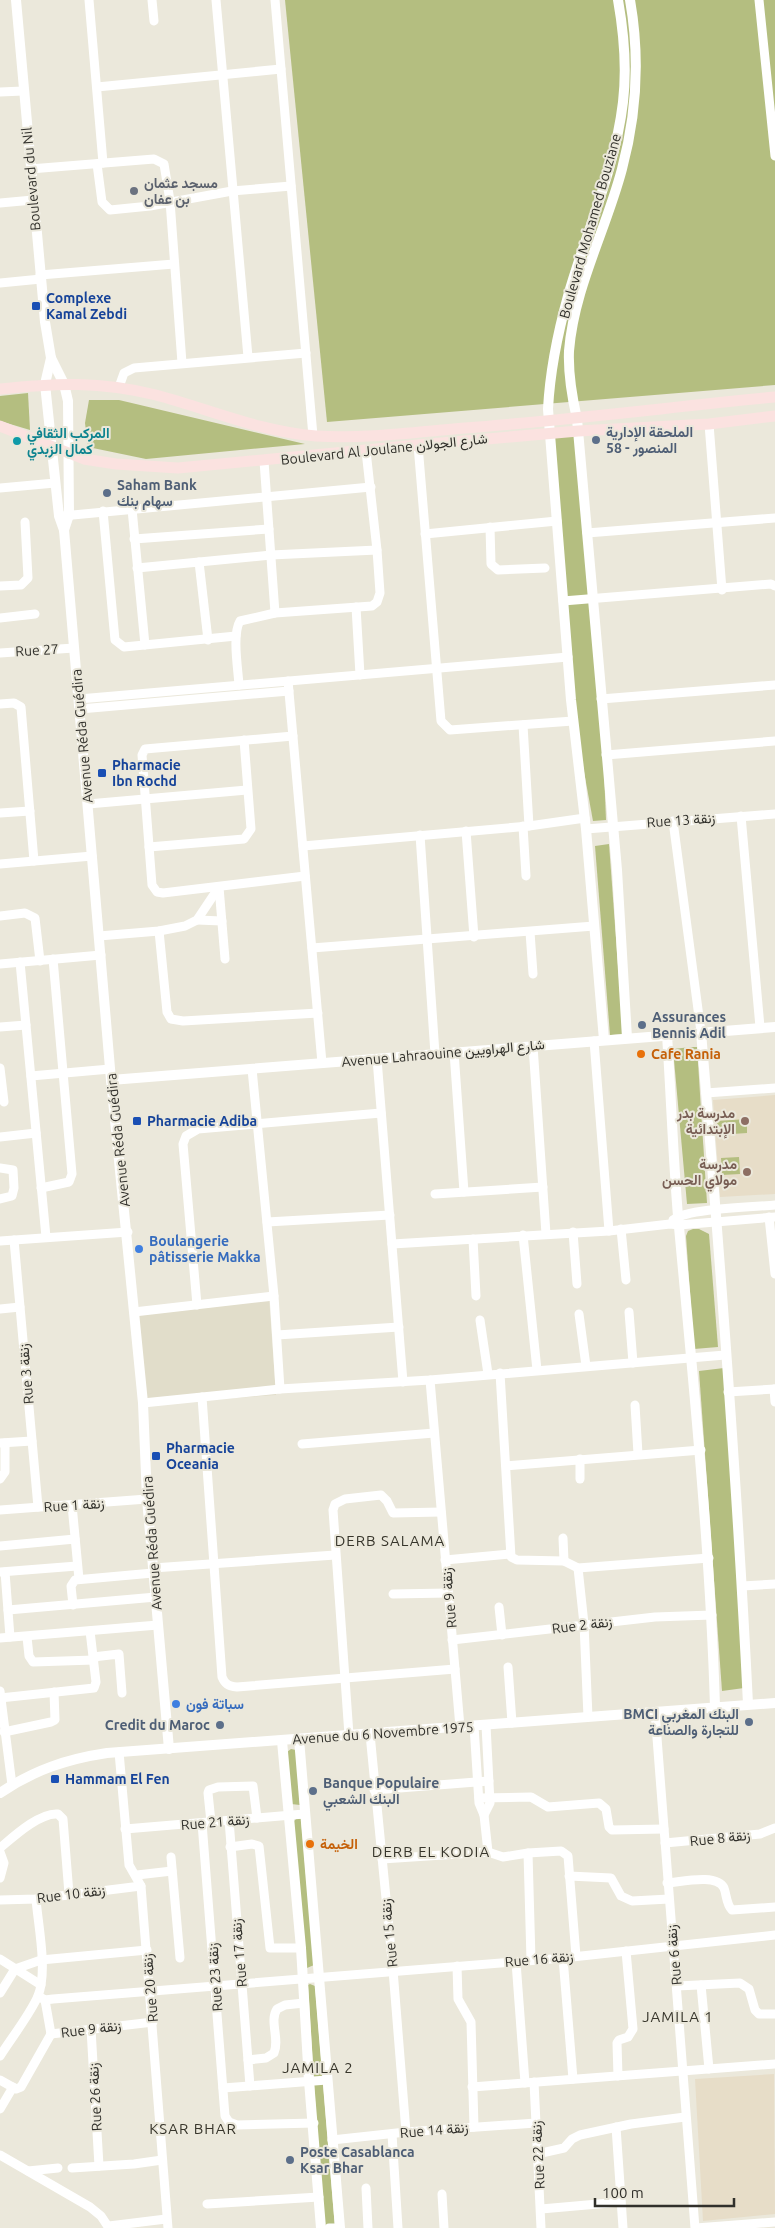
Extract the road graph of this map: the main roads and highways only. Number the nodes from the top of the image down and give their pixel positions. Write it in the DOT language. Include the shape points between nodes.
graph roads {
  1 [pos="0,389"];
  2 [pos="775,397"];
  3 [pos="775,416"];
  4 [pos="0,426"];
  1 -- 2 [label="main road, Boulevard Al Joulane شارع الجولان" via="45,384 118,387 264,427 313,436 368,436 549,422"];
  3 -- 4 [label="main road, Boulevard Al Joulane شارع الجولان" via="160,468 116,464 68,454"];
}
